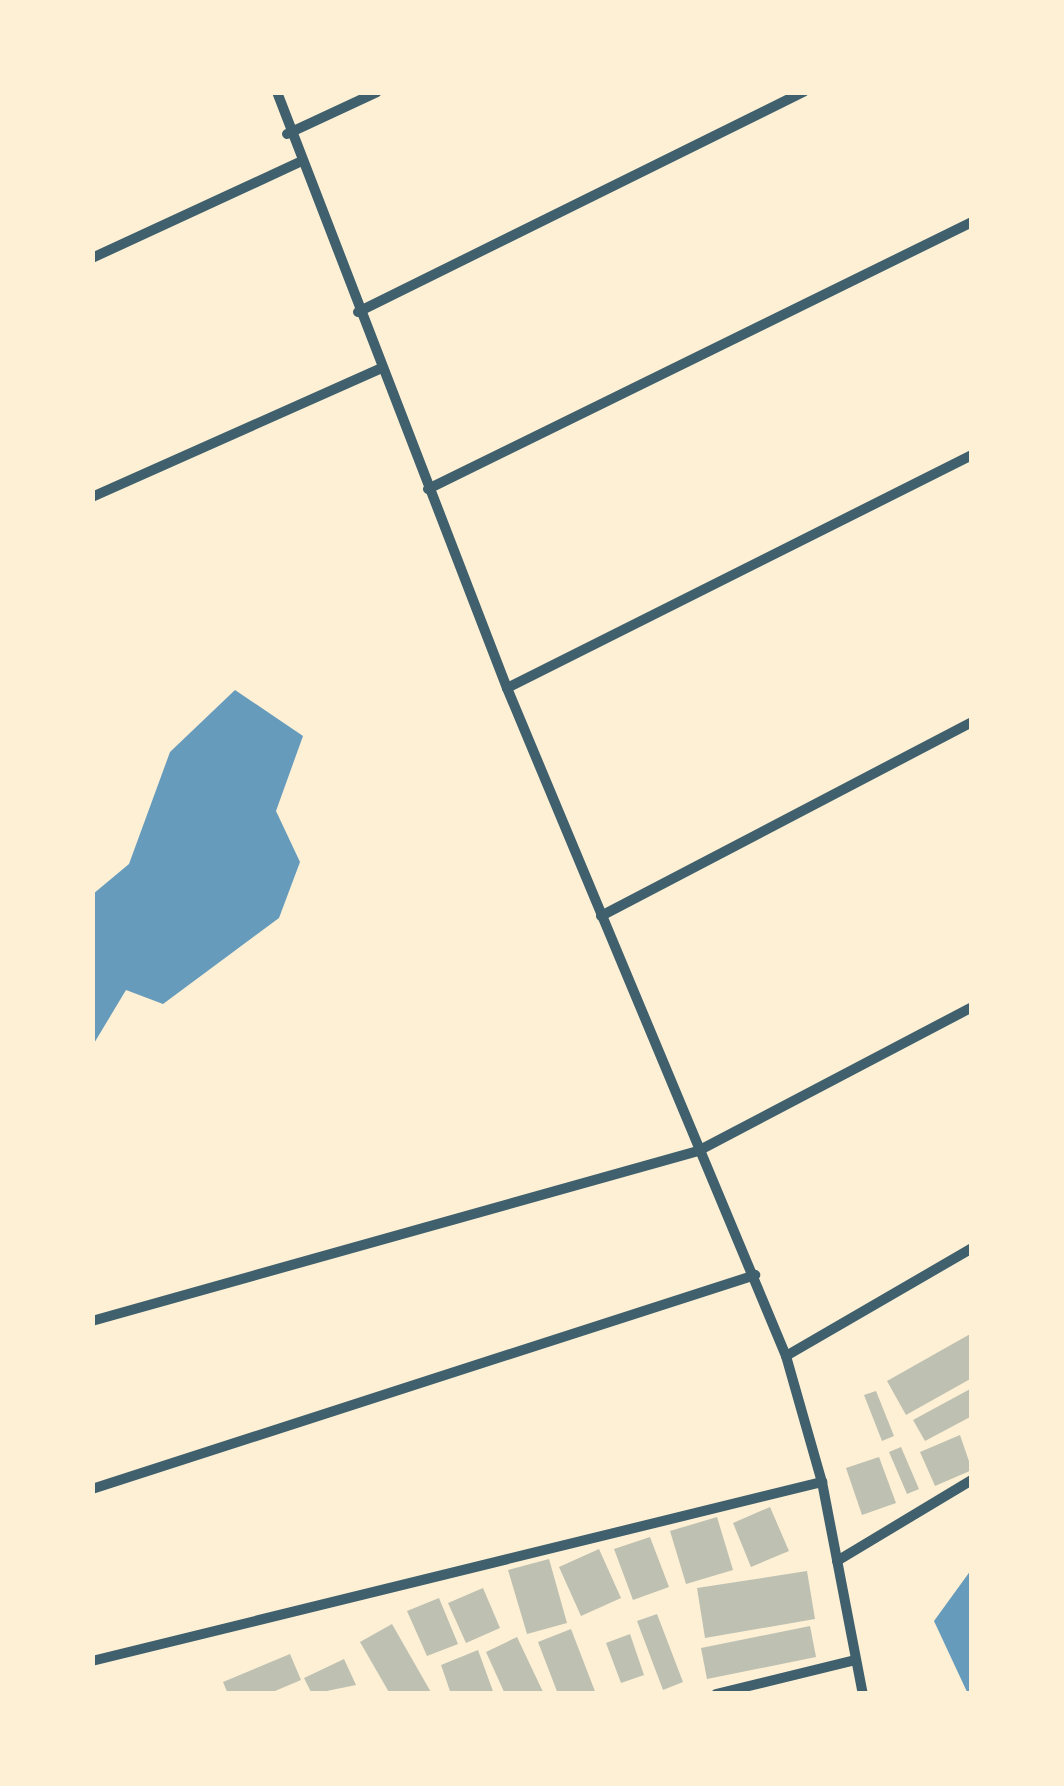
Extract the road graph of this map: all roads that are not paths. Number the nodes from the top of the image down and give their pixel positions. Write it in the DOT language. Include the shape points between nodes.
graph roads {
  1 [pos="277,92"];
  2 [pos="376,92"];
  3 [pos="804,92"];
  4 [pos="287,134"];
  5 [pos="298,164"];
  6 [pos="972,222"];
  7 [pos="92,258"];
  8 [pos="358,312"];
  9 [pos="380,369"];
  10 [pos="972,455"];
  11 [pos="428,489"];
  12 [pos="92,497"];
  13 [pos="507,688"];
  14 [pos="972,722"];
  15 [pos="601,916"];
  16 [pos="972,1007"];
  17 [pos="698,1150"];
  18 [pos="972,1248"];
  19 [pos="755,1274"];
  20 [pos="92,1322"];
  21 [pos="786,1356"];
  22 [pos="972,1480"];
  23 [pos="822,1482"];
  24 [pos="92,1489"];
  25 [pos="837,1561"];
  26 [pos="855,1660"];
  27 [pos="92,1661"];
  28 [pos="716,1694"];
  29 [pos="863,1694"];
  1 -- 4 [label="street"];
  2 -- 4 [label="street"];
  3 -- 8 [label="street"];
  4 -- 5 [label="street"];
  5 -- 7 [label="street"];
  5 -- 8 [label="street"];
  6 -- 11 [label="street"];
  8 -- 9 [label="street"];
  9 -- 11 [label="street"];
  9 -- 12 [label="street"];
  10 -- 13 [label="street"];
  11 -- 13 [label="street"];
  13 -- 15 [label="street"];
  14 -- 15 [label="street"];
  15 -- 17 [label="street"];
  16 -- 17 [label="street"];
  17 -- 19 [label="street"];
  17 -- 20 [label="street"];
  18 -- 21 [label="street"];
  19 -- 21 [label="street"];
  19 -- 24 [label="street"];
  21 -- 23 [label="street"];
  22 -- 25 [label="street"];
  23 -- 25 [label="street"];
  23 -- 27 [label="street"];
  25 -- 26 [label="street"];
  26 -- 28 [label="street"];
  26 -- 29 [label="street"];
}
